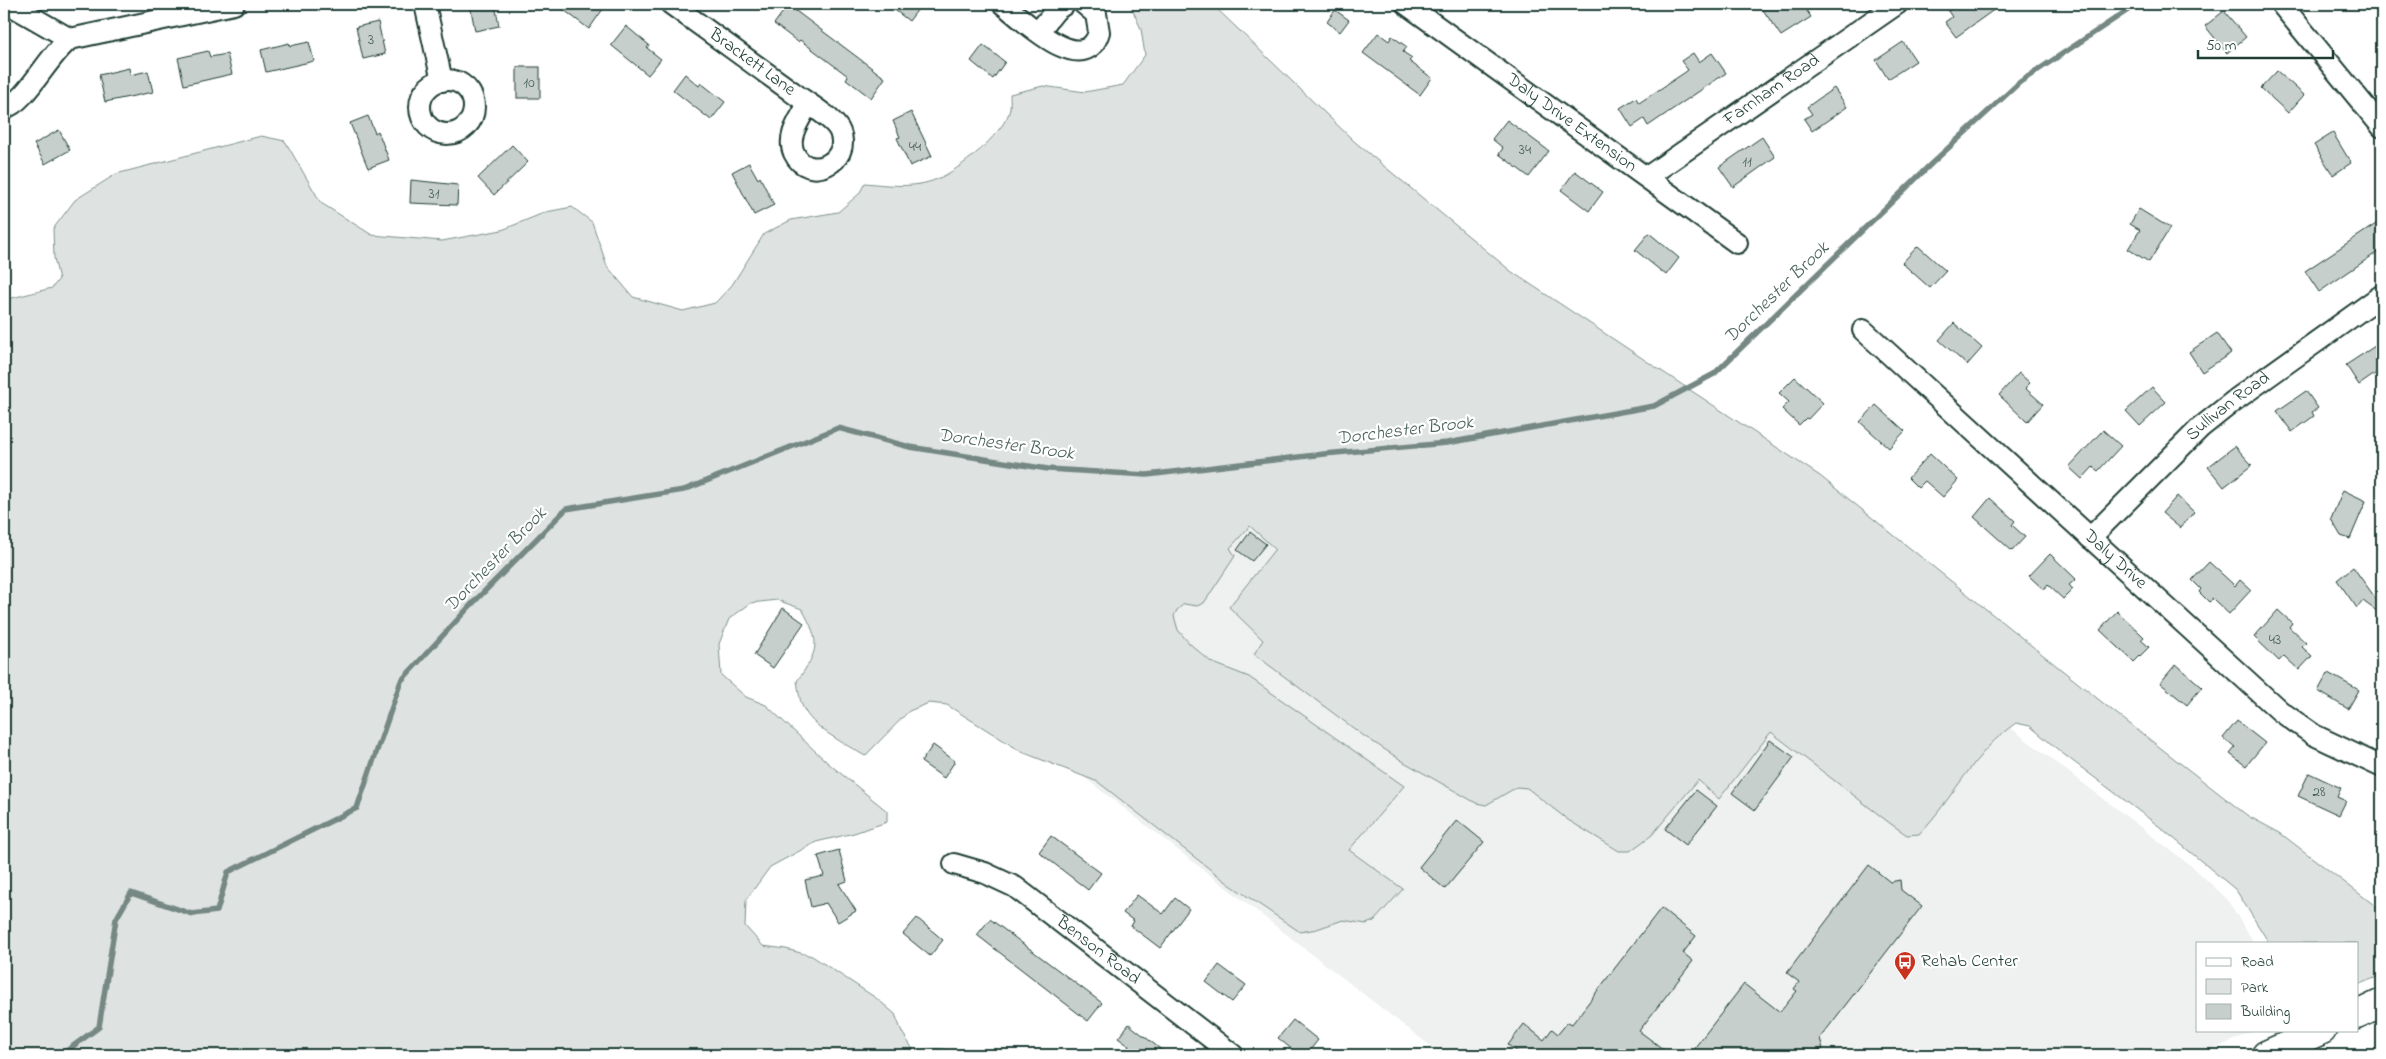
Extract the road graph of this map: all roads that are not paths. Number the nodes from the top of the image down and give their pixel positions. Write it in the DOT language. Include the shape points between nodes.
graph roads {
  1 [pos="9,4"];
  2 [pos="234,4"];
  3 [pos="425,4"];
  4 [pos="671,4"];
  5 [pos="1003,4"];
  6 [pos="1065,4"];
  7 [pos="1084,4"];
  8 [pos="1406,4"];
  9 [pos="1897,4"];
  10 [pos="2281,4"];
  11 [pos="1039,31"];
  12 [pos="70,39"];
  13 [pos="442,81"];
  14 [pos="808,104"];
  15 [pos="4,108"];
  16 [pos="2382,127"];
  17 [pos="1647,177"];
  18 [pos="1737,243"];
  19 [pos="2382,295"];
  20 [pos="1863,330"];
  21 [pos="2090,538"];
  22 [pos="2382,768"];
  23 [pos="954,864"];
  24 [pos="2382,1004"];
  25 [pos="2358,1015"];
  26 [pos="2318,1032"];
  27 [pos="1232,1055"];
  28 [pos="2266,1055"];
  1 -- 12 [label="street"];
  2 -- 12 [label="street"];
  3 -- 13 [label="street"];
  4 -- 14 [label="street, Brackett Lane"];
  5 -- 11 [label="street"];
  6 -- 11 [label="street"];
  7 -- 11 [label="street" via="1096,14 1099,27 1095,40 1085,49 1068,50"];
  8 -- 17 [label="street, Daly Drive Extension"];
  9 -- 17 [label="street, Farnham Road"];
  10 -- 16 [label="street"];
  12 -- 15 [label="street" via="54,53 18,100"];
  17 -- 18 [label="street, Daly Drive Extension"];
  19 -- 21 [label="street, Sullivan Road" via="2200,428"];
  20 -- 21 [label="street, Daly Drive"];
  21 -- 22 [label="street, Daly Drive" via="2288,717 2334,746"];
  23 -- 27 [label="street, Benson Road" via="985,873 1015,887"];
  24 -- 25 [label="main road"];
  26 -- 28 [label="main road"];
}
